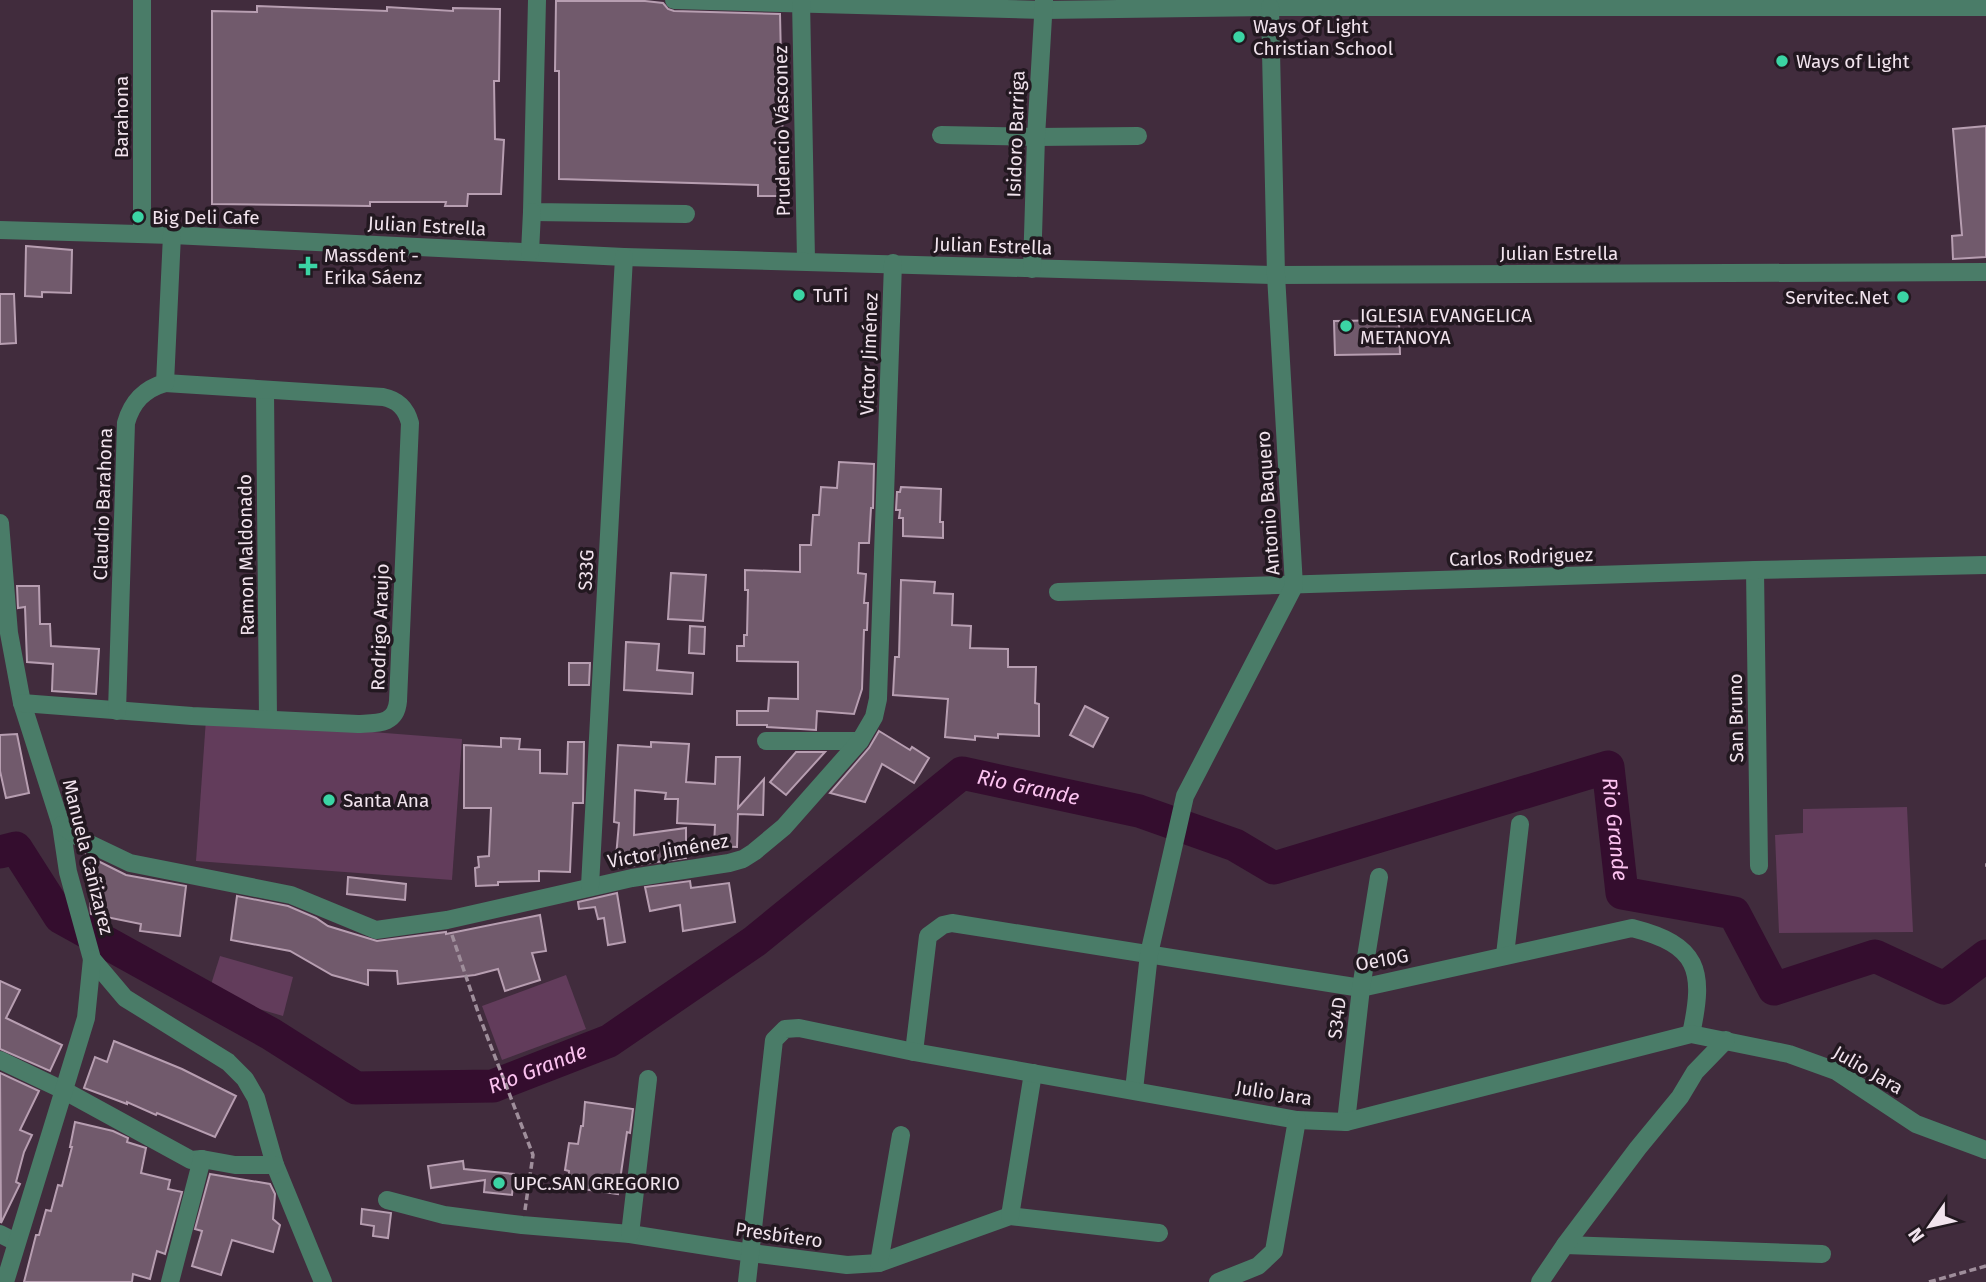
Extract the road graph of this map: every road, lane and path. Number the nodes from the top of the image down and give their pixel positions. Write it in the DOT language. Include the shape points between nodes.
graph roads {
  1 [pos="142,0"];
  2 [pos="537,0"];
  3 [pos="674,0"];
  4 [pos="801,2"];
  5 [pos="1043,5"];
  6 [pos="1270,7"];
  7 [pos="1986,8"];
  8 [pos="942,135"];
  9 [pos="1138,136"];
  10 [pos="1036,137"];
  11 [pos="532,212"];
  12 [pos="686,214"];
  13 [pos="0,230"];
  14 [pos="142,234"];
  15 [pos="172,235"];
  16 [pos="530,252"];
  17 [pos="624,257"];
  18 [pos="806,260"];
  19 [pos="893,263"];
  20 [pos="1032,269"];
  21 [pos="1986,272"];
  22 [pos="1276,275"];
  23 [pos="165,383"];
  24 [pos="265,391"];
  25 [pos="0,523"];
  26 [pos="1986,565"];
  27 [pos="1755,570"];
  28 [pos="1294,586"];
  29 [pos="1058,592"];
  30 [pos="5,633"];
  31 [pos="22,703"];
  32 [pos="117,711"];
  33 [pos="268,719"];
  34 [pos="766,741"];
  35 [pos="860,741"];
  36 [pos="1520,824"];
  37 [pos="61,825"];
  38 [pos="1759,866"];
  39 [pos="1379,877"];
  40 [pos="590,886"];
  41 [pos="447,919"];
  42 [pos="1149,954"];
  43 [pos="1505,955"];
  44 [pos="92,959"];
  45 [pos="1361,988"];
  46 [pos="1691,1034"];
  47 [pos="1726,1040"];
  48 [pos="914,1052"];
  49 [pos="0,1060"];
  50 [pos="1033,1073"];
  51 [pos="648,1079"];
  52 [pos="1134,1090"];
  53 [pos="65,1091"];
  54 [pos="1297,1120"];
  55 [pos="1346,1122"];
  56 [pos="901,1135"];
  57 [pos="1986,1150"];
  58 [pos="202,1159"];
  59 [pos="275,1165"];
  60 [pos="387,1200"];
  61 [pos="1010,1216"];
  62 [pos="522,1225"];
  63 [pos="1159,1233"];
  64 [pos="630,1234"];
  65 [pos="8,1238"];
  66 [pos="1565,1245"];
  67 [pos="751,1254"];
  68 [pos="1822,1254"];
  69 [pos="879,1263"];
  70 [pos="1986,1266"];
  71 [pos="1543,1278"];
  72 [pos="5,1282"];
  73 [pos="170,1282"];
  74 [pos="323,1282"];
  75 [pos="747,1282"];
  76 [pos="1218,1282"];
  77 [pos="1525,1282"];
  78 [pos="1929,1282"];
  1 -- 14 [label="street, Barahona"];
  2 -- 11 [label="street"];
  3 -- 4 [label="street"];
  4 -- 5 [label="street"];
  4 -- 18 [label="street, Prudencio Vásconez"];
  5 -- 6 [label="street"];
  5 -- 10 [label="street, Isidoro Barriga"];
  6 -- 7 [label="street"];
  6 -- 22 [label="street, Antonio Baquero"];
  8 -- 10 [label="street"];
  9 -- 10 [label="street"];
  10 -- 20 [label="street, Isidoro Barriga"];
  11 -- 12 [label="street"];
  11 -- 16 [label="street"];
  13 -- 14 [label="street, Julian Estrella"];
  14 -- 15 [label="street, Julian Estrella"];
  15 -- 16 [label="street, Julian Estrella"];
  15 -- 23 [label="street"];
  16 -- 17 [label="street, Julian Estrella"];
  17 -- 18 [label="street, Julian Estrella"];
  17 -- 40 [label="street, S33G"];
  18 -- 19 [label="street, Julian Estrella"];
  19 -- 20 [label="street, Julian Estrella"];
  19 -- 35 [label="street, Victor Jiménez" via="878,699 874,718"];
  20 -- 22 [label="street, Julian Estrella"];
  21 -- 22 [label="street, Julian Estrella"];
  22 -- 28 [label="street, Antonio Baquero"];
  23 -- 24 [label="street, Rodrigo Araujo"];
  23 -- 32 [label="street, Claudio Barahona" via="142,394 126,423"];
  24 -- 33 [label="street, Ramon Maldonado"];
  24 -- 33 [label="street, Rodrigo Araujo" via="390,398 404,407 410,423 395,713 380,723"];
  25 -- 30 [label="street, Manuela Cañizarez"];
  26 -- 27 [label="street, Carlos Rodriguez"];
  27 -- 28 [label="street, Carlos Rodriguez"];
  27 -- 38 [label="street, San Bruno"];
  28 -- 29 [label="street, Carlos Rodriguez"];
  28 -- 42 [label="street, Antonio Baquero" via="1185,796"];
  30 -- 31 [label="street, Manuela Cañizarez"];
  31 -- 32 [label="street, Rodrigo Araujo"];
  31 -- 37 [label="street, Manuela Cañizarez"];
  32 -- 33 [label="street, Rodrigo Araujo"];
  34 -- 35 [label="street"];
  35 -- 40 [label="street, Victor Jiménez" via="784,827 743,859"];
  36 -- 43 [label="street"];
  37 -- 41 [label="street, Victor Jiménez" via="130,863 291,895 376,930"];
  37 -- 44 [label="street, Manuela Cañizarez" via="68,872"];
  39 -- 45 [label="street, S34D"];
  40 -- 41 [label="street, Victor Jiménez"];
  41 -- 62 [label="path" via="533,1155"];
  42 -- 45 [label="street, Oe10G"];
  42 -- 48 [label="street, Oe10G" via="943,925 928,936"];
  42 -- 52 [label="street, Antonio Baquero"];
  43 -- 45 [label="street, Oe10G"];
  43 -- 46 [label="street, Oe10G" via="1632,928 1655,934 1678,945 1698,980"];
  44 -- 53 [label="street" via="86,1018"];
  44 -- 59 [label="street, Manuela Cañizarez" via="125,998 228,1062 245,1079 256,1098"];
  45 -- 55 [label="street, S34D"];
  46 -- 47 [label="street, Julio Jara"];
  46 -- 55 [label="street, Julio Jara"];
  47 -- 57 [label="street, Julio Jara" via="1789,1054 1836,1072 1916,1124"];
  47 -- 66 [label="street" via="1695,1072"];
  48 -- 50 [label="street, Julio Jara"];
  48 -- 67 [label="street, Julio Jara" via="799,1028 785,1029 774,1040"];
  49 -- 53 [label="street"];
  50 -- 52 [label="street, Julio Jara"];
  50 -- 61 [label="street"];
  51 -- 64 [label="street"];
  52 -- 54 [label="street, Julio Jara"];
  53 -- 58 [label="street" via="191,1160"];
  53 -- 65 [label="street"];
  54 -- 55 [label="street, Julio Jara"];
  54 -- 76 [label="street" via="1274,1251 1258,1266"];
  56 -- 69 [label="street"];
  58 -- 59 [label="street"];
  58 -- 73 [label="street"];
  59 -- 74 [label="street, Manuela Cañizarez"];
  60 -- 62 [label="street, Presbítero" via="444,1215"];
  61 -- 63 [label="street, Presbítero"];
  61 -- 69 [label="street, Presbítero"];
  62 -- 64 [label="street, Presbítero"];
  64 -- 67 [label="street, Presbítero"];
  65 -- 72 [label="street"];
  66 -- 68 [label="street"];
  66 -- 71 [label="street"];
  67 -- 69 [label="street, Presbítero" via="847,1265"];
  67 -- 75 [label="street, Julio Jara"];
  70 -- 78 [label="path"];
  71 -- 77 [label="street"];
}
